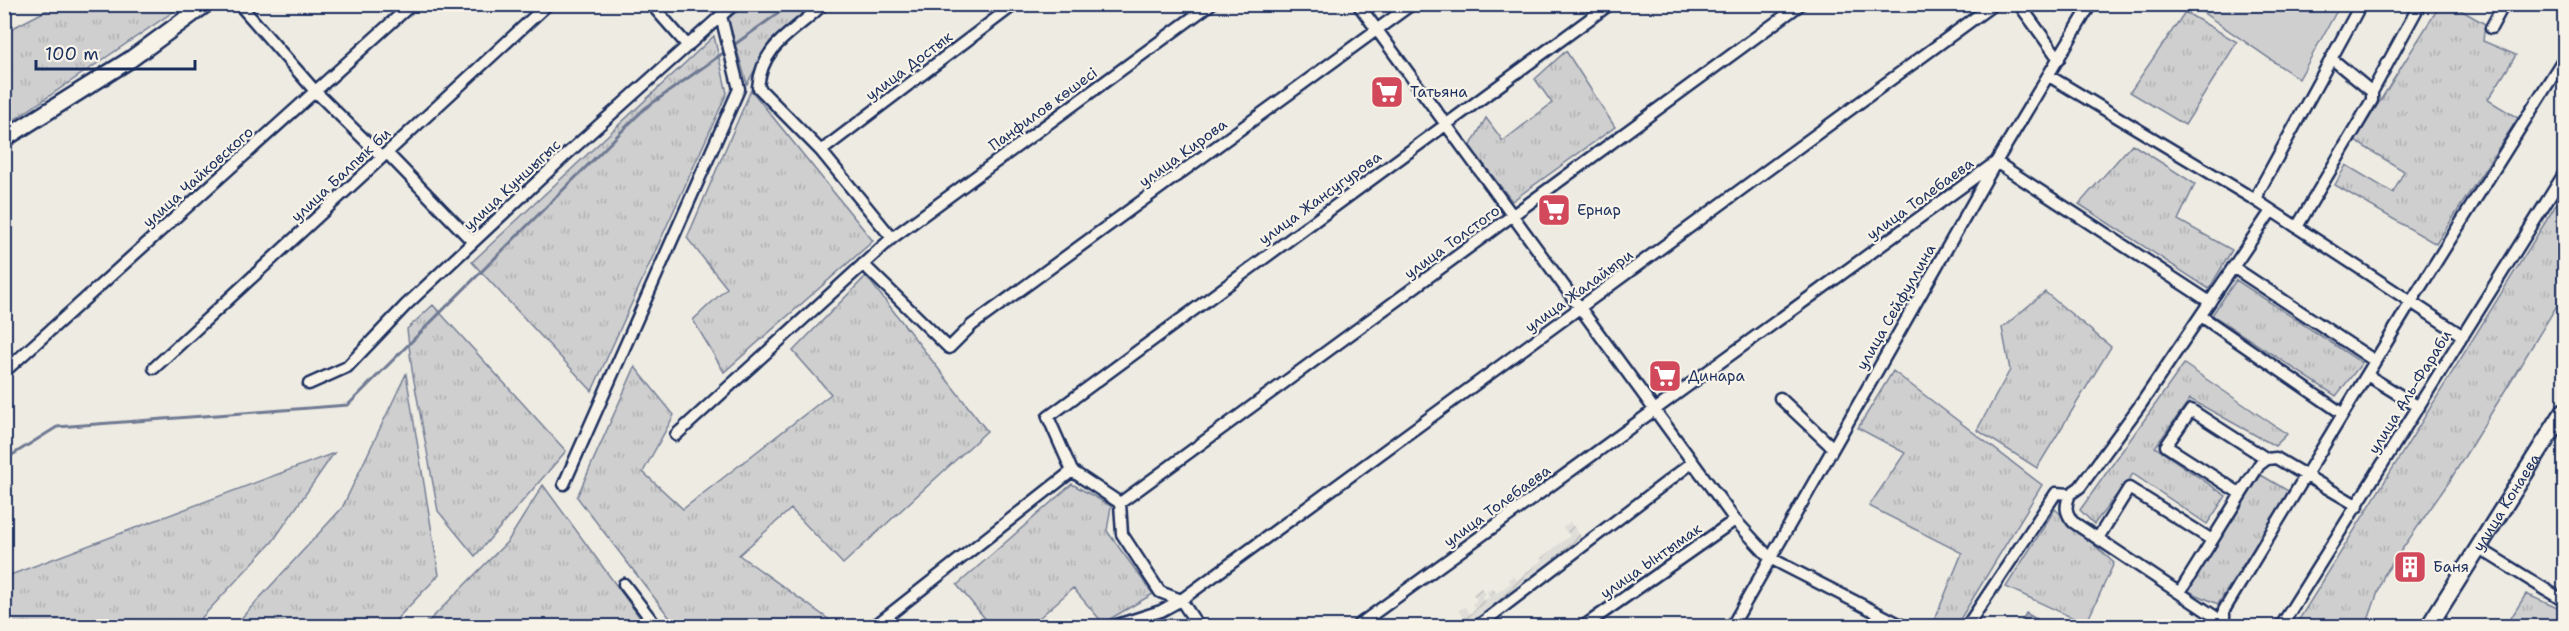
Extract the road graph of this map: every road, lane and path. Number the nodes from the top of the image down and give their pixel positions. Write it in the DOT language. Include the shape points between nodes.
graph roads {
  1 [pos="206,4"];
  2 [pos="239,4"];
  3 [pos="412,4"];
  4 [pos="548,4"];
  5 [pos="651,4"];
  6 [pos="734,4"];
  7 [pos="823,4"];
  8 [pos="1015,4"];
  9 [pos="1211,4"];
  10 [pos="1358,4"];
  11 [pos="1412,4"];
  12 [pos="1610,4"];
  13 [pos="1801,4"];
  14 [pos="1994,4"];
  15 [pos="2019,4"];
  16 [pos="2091,4"];
  17 [pos="2361,4"];
  18 [pos="2420,4"];
  19 [pos="2504,4"];
  20 [pos="721,16"];
  21 [pos="2491,28"];
  22 [pos="1377,31"];
  23 [pos="688,46"];
  24 [pos="2331,58"];
  25 [pos="2565,58"];
  26 [pos="2059,59"];
  27 [pos="2049,76"];
  28 [pos="315,91"];
  29 [pos="2372,92"];
  30 [pos="1445,124"];
  31 [pos="4,139"];
  32 [pos="820,152"];
  33 [pos="385,155"];
  34 [pos="1996,162"];
  35 [pos="2565,174"];
  36 [pos="2257,201"];
  37 [pos="2271,211"];
  38 [pos="1512,216"];
  39 [pos="2296,227"];
  40 [pos="892,238"];
  41 [pos="473,242"];
  42 [pos="863,264"];
  43 [pos="2233,267"];
  44 [pos="2210,302"];
  45 [pos="2411,302"];
  46 [pos="1581,309"];
  47 [pos="2200,316"];
  48 [pos="2463,336"];
  49 [pos="2375,361"];
  50 [pos="154,368"];
  51 [pos="4,372"];
  52 [pos="2367,375"];
  53 [pos="309,384"];
  54 [pos="1780,398"];
  55 [pos="2418,407"];
  56 [pos="1654,410"];
  57 [pos="2565,411"];
  58 [pos="2343,414"];
  59 [pos="676,435"];
  60 [pos="1833,448"];
  61 [pos="2267,459"];
  62 [pos="1693,462"];
  63 [pos="1072,471"];
  64 [pos="2307,475"];
  65 [pos="564,484"];
  66 [pos="2070,494"];
  67 [pos="2241,494"];
  68 [pos="1120,503"];
  69 [pos="2358,506"];
  70 [pos="1735,520"];
  71 [pos="2098,538"];
  72 [pos="2212,540"];
  73 [pos="2479,548"];
  74 [pos="1770,558"];
  75 [pos="624,584"];
  76 [pos="2180,592"];
  77 [pos="1181,600"];
  78 [pos="2565,601"];
  79 [pos="1884,617"];
  80 [pos="2227,624"];
  81 [pos="876,625"];
  82 [pos="656,627"];
  83 [pos="1114,627"];
  84 [pos="1198,627"];
  85 [pos="1357,627"];
  86 [pos="1478,627"];
  87 [pos="1584,627"];
  88 [pos="1732,627"];
  89 [pos="1875,627"];
  90 [pos="1903,627"];
  91 [pos="1967,627"];
  92 [pos="2282,627"];
  93 [pos="2429,627"];
  1 -- 31 [label="main road" via="131,59"];
  2 -- 28 [label="street"];
  3 -- 28 [label="street, улица Чайковского"];
  4 -- 33 [label="street, улица Балпык би"];
  5 -- 23 [label="street"];
  6 -- 20 [label="street, улица Куншыгыс"];
  7 -- 32 [label="street" via="778,40 759,74 758,87"];
  8 -- 32 [label="street, улица Достык"];
  9 -- 40 [label="street, Панфилов көшесі"];
  10 -- 22 [label="street"];
  11 -- 22 [label="street, улица Кирова"];
  12 -- 30 [label="street, улица Жансугурова"];
  13 -- 38 [label="street, улица Толстого"];
  14 -- 46 [label="street, улица Жалайыри"];
  15 -- 26 [label="street"];
  16 -- 26 [label="street, улица Сейфуллина"];
  17 -- 24 [label="street"];
  18 -- 29 [label="street"];
  19 -- 21 [label="street"];
  20 -- 23 [label="street, улица Куншыгыс"];
  20 -- 65 [label="street" via="739,90"];
  22 -- 30 [label="street"];
  22 -- 42 [label="street, улица Кирова" via="972,325 949,348"];
  23 -- 41 [label="street, улица Куншыгыс"];
  24 -- 29 [label="street"];
  24 -- 36 [label="street"];
  25 -- 45 [label="street"];
  26 -- 27 [label="street, улица Сейфуллина"];
  27 -- 34 [label="street, улица Сейфуллина"];
  27 -- 36 [label="street"];
  28 -- 33 [label="street"];
  28 -- 51 [label="street, улица Чайковского"];
  29 -- 39 [label="street" via="2372,100"];
  30 -- 38 [label="street"];
  30 -- 63 [label="street, улица Жансугурова" via="1048,417"];
  32 -- 40 [label="street"];
  33 -- 41 [label="street"];
  33 -- 50 [label="street, улица Балпык би"];
  34 -- 44 [label="street, улица Толебаева"];
  34 -- 56 [label="street, улица Толебаева"];
  34 -- 60 [label="street, улица Сейфуллина"];
  35 -- 48 [label="street, улица Аль-Фараби"];
  36 -- 37 [label="street"];
  37 -- 39 [label="street"];
  37 -- 43 [label="street"];
  38 -- 46 [label="street"];
  38 -- 68 [label="street, улица Толстого"];
  39 -- 45 [label="street"];
  40 -- 42 [label="street, Панфилов көшесі"];
  41 -- 53 [label="street, улица Куншыгыс" via="347,367"];
  42 -- 59 [label="street, Панфилов көшесі"];
  43 -- 44 [label="street"];
  43 -- 49 [label="street"];
  44 -- 47 [label="street"];
  45 -- 48 [label="street"];
  45 -- 49 [label="street"];
  46 -- 56 [label="street"];
  46 -- 77 [label="street, улица Жалайыри"];
  47 -- 58 [label="street"];
  47 -- 66 [label="street" via="2080,487"];
  48 -- 55 [label="street, улица Аль-Фараби"];
  49 -- 52 [label="street"];
  52 -- 55 [label="street"];
  52 -- 58 [label="street"];
  54 -- 60 [label="street"];
  55 -- 69 [label="street, улица Аль-Фараби"];
  56 -- 62 [label="street"];
  56 -- 85 [label="street, улица Толебаева"];
  57 -- 73 [label="main road, улица Конаева"];
  58 -- 64 [label="street"];
  60 -- 74 [label="street, улица Сейфуллина"];
  61 -- 64 [label="street" via="2276,458"];
  61 -- 67 [label="street"];
  61 -- 67 [label="street" via="2190,410 2166,446"];
  62 -- 70 [label="street"];
  62 -- 86 [label="street"];
  63 -- 68 [label="street"];
  63 -- 81 [label="street"];
  64 -- 69 [label="street"];
  64 -- 80 [label="street" via="2224,610"];
  66 -- 71 [label="street" via="2065,505 2067,514"];
  66 -- 91 [label="street" via="2056,492"];
  67 -- 72 [label="street"];
  68 -- 77 [label="street" via="1122,534 1160,592"];
  69 -- 92 [label="street, улица Аль-Фараби"];
  70 -- 74 [label="street"];
  70 -- 87 [label="street, улица Ынтымак"];
  71 -- 72 [label="street" via="2129,489"];
  71 -- 76 [label="street"];
  72 -- 76 [label="street"];
  73 -- 78 [label="street"];
  73 -- 93 [label="main road, улица Конаева"];
  74 -- 79 [label="street"];
  74 -- 88 [label="street, улица Сейфуллина"];
  75 -- 82 [label="street"];
  76 -- 80 [label="street"];
  77 -- 83 [label="street, улица Жалайыри"];
  77 -- 84 [label="street"];
  79 -- 89 [label="street"];
  79 -- 90 [label="street"];
}
